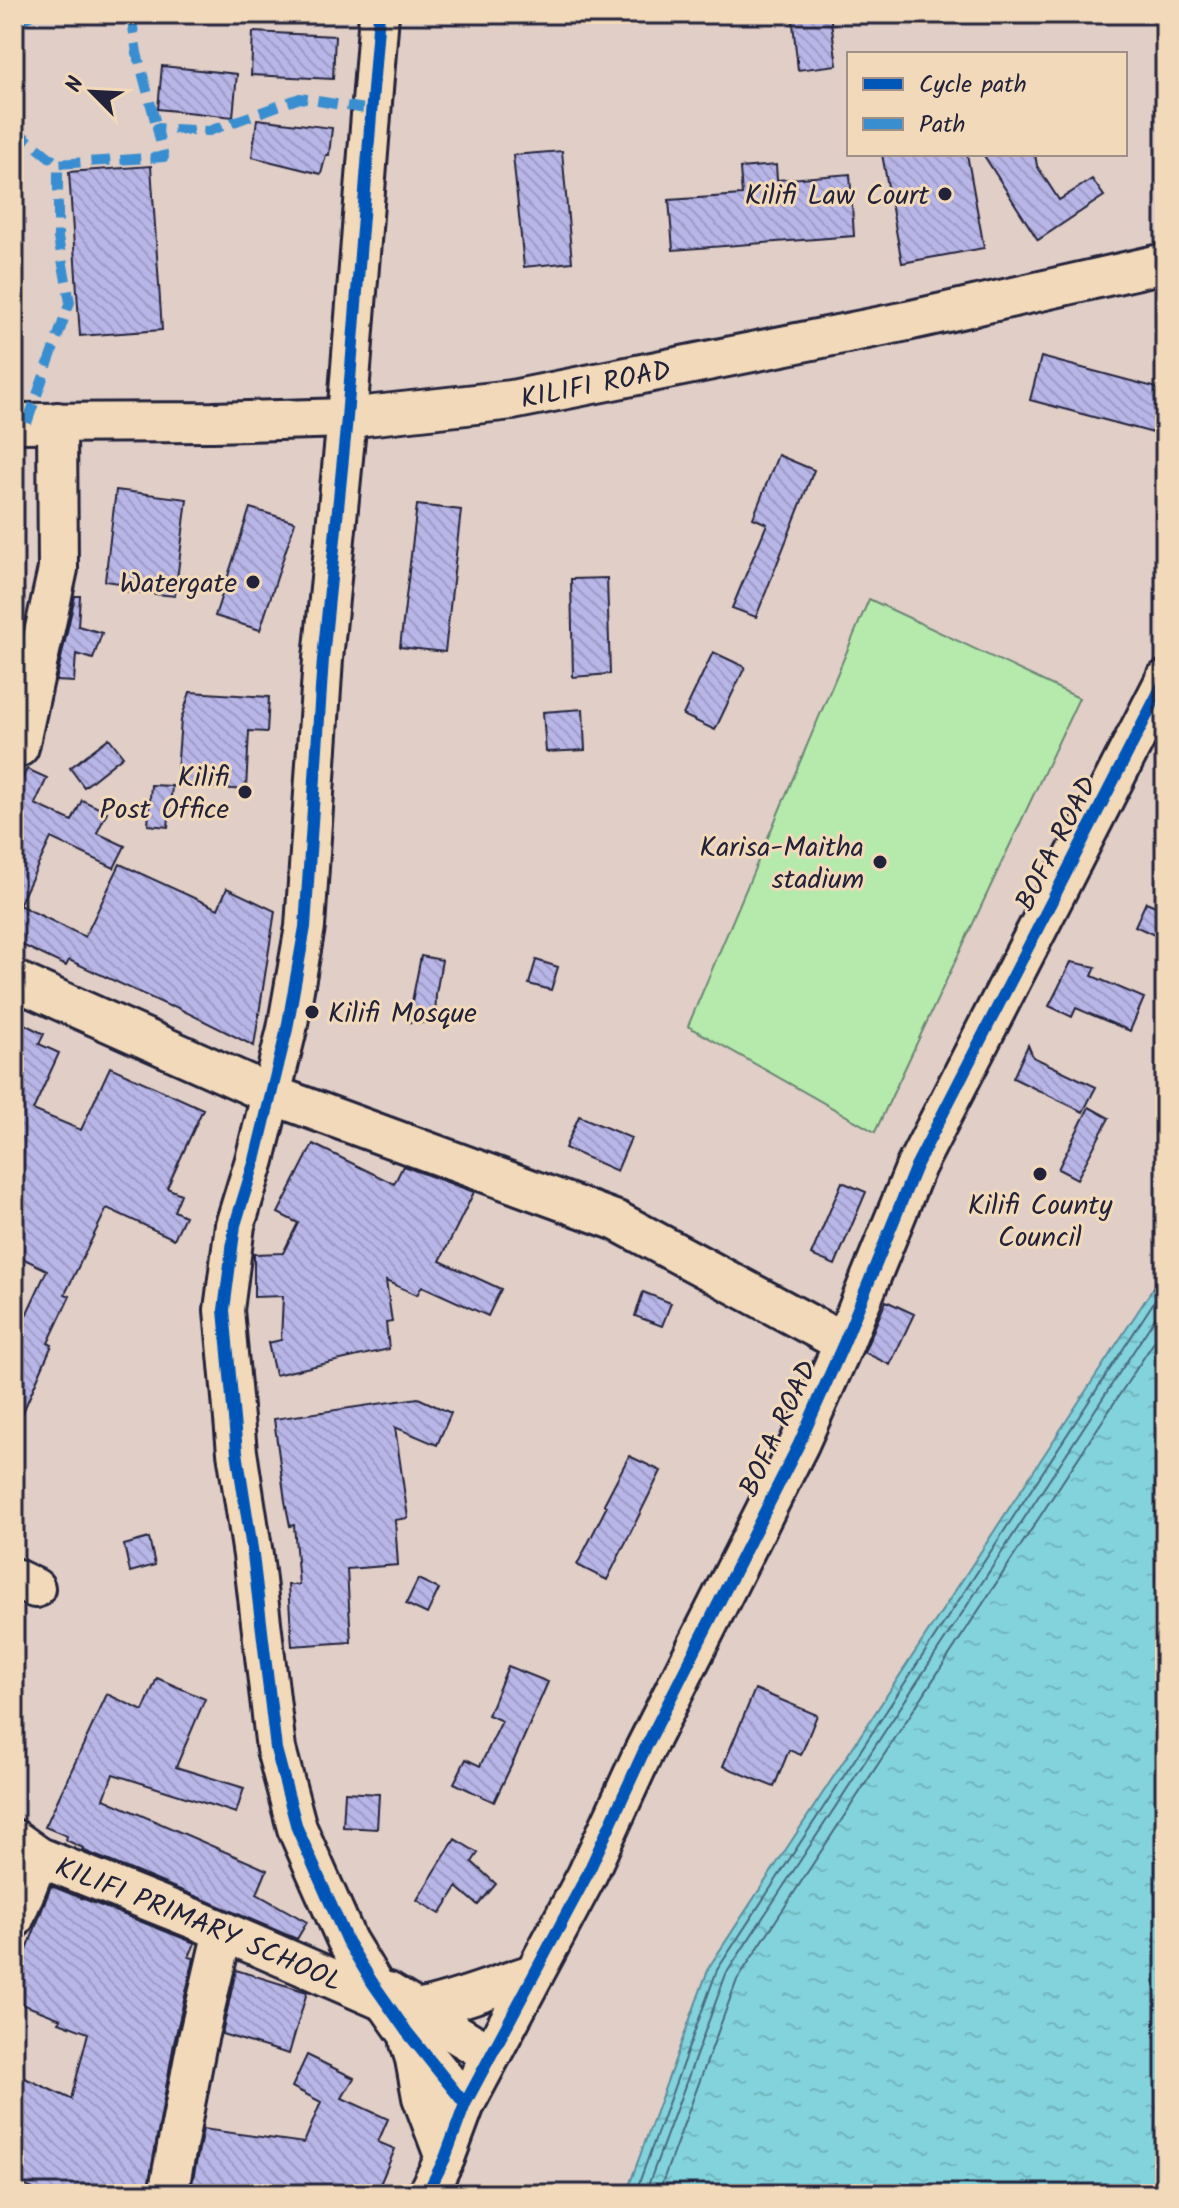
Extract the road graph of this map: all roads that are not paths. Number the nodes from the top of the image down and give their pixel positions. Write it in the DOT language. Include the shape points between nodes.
graph roads {
  1 [pos="379,14"];
  2 [pos="1165,263"];
  3 [pos="347,418"];
  4 [pos="57,422"];
  5 [pos="14,423"];
  6 [pos="1165,680"];
  7 [pos="19,747"];
  8 [pos="14,980"];
  9 [pos="270,1094"];
  10 [pos="844,1343"];
  11 [pos="27,1848"];
  12 [pos="14,1919"];
  13 [pos="223,1931"];
  14 [pos="533,1974"];
  15 [pos="395,2006"];
  16 [pos="491,2055"];
  17 [pos="465,2104"];
  18 [pos="445,2158"];
  19 [pos="168,2194"];
  20 [pos="427,2194"];
  1 -- 3 [label="street"];
  2 -- 3 [label="street, KILIFI ROAD" via="512,400"];
  3 -- 4 [label="street, KILIFI ROAD"];
  3 -- 9 [label="street" via="323,659 305,927"];
  4 -- 5 [label="street, KILIFI ROAD"];
  4 -- 7 [label="street" via="58,569"];
  6 -- 10 [label="street, BOFA ROAD" via="916,1166"];
  8 -- 9 [label="street"];
  9 -- 10 [label="street" via="617,1221"];
  9 -- 15 [label="street" via="235,1225 224,1310 276,1749 297,1828 347,1941"];
  10 -- 14 [label="street, BOFA ROAD" via="587,1875"];
  11 -- 12 [label="street"];
  11 -- 13 [label="street, KILIFI PRIMARY SCHOOL"];
  13 -- 15 [label="street, KILIFI PRIMARY SCHOOL"];
  13 -- 19 [label="street"];
  14 -- 15 [label="street" via="453,2001"];
  14 -- 16 [label="street, BOFA ROAD"];
  15 -- 16 [label="street, KILIFI PRIMARY SCHOOL"];
  15 -- 17 [label="street"];
  15 -- 18 [label="street"];
  16 -- 17 [label="street, BOFA ROAD"];
  17 -- 18 [label="street, BOFA ROAD"];
  18 -- 20 [label="street, BOFA ROAD"];
}
